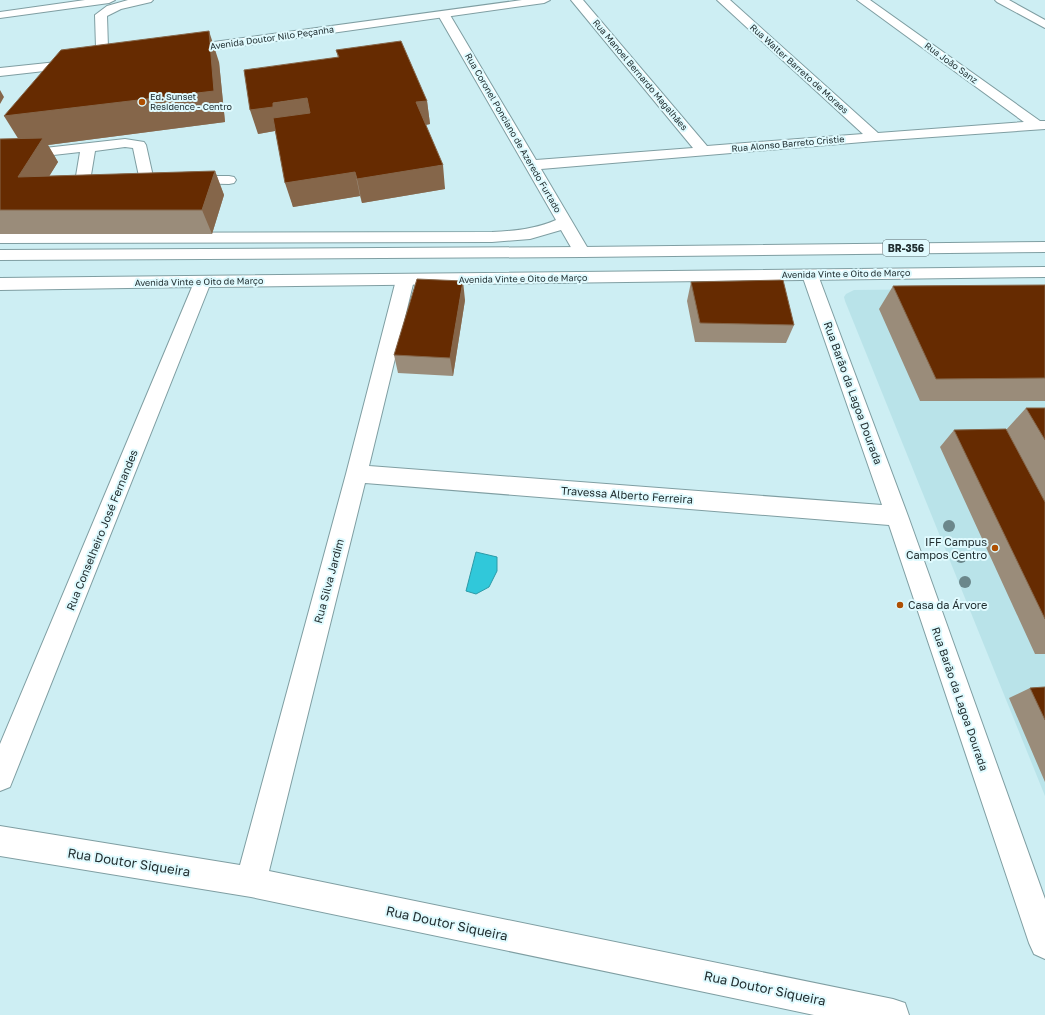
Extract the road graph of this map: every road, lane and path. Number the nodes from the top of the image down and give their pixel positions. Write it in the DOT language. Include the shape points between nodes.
graph roads {
  1 [pos="109,0"];
  2 [pos="147,0"];
  3 [pos="482,0"];
  4 [pos="544,0"];
  5 [pos="577,0"];
  6 [pos="722,0"];
  7 [pos="863,0"];
  8 [pos="1002,0"];
  9 [pos="385,11"];
  10 [pos="0,15"];
  11 [pos="444,15"];
  12 [pos="1045,25"];
  13 [pos="277,26"];
  14 [pos="172,51"];
  15 [pos="66,65"];
  16 [pos="0,72"];
  17 [pos="57,77"];
  18 [pos="1042,125"];
  19 [pos="875,137"];
  20 [pos="9,145"];
  21 [pos="88,147"];
  22 [pos="703,151"];
  23 [pos="0,157"];
  24 [pos="532,165"];
  25 [pos="177,180"];
  26 [pos="229,180"];
  27 [pos="147,181"];
  28 [pos="162,181"];
  29 [pos="565,222"];
  30 [pos="0,238"];
  31 [pos="999,247"];
  32 [pos="1045,247"];
  33 [pos="582,252"];
  34 [pos="0,255"];
  35 [pos="1045,272"];
  36 [pos="810,274"];
  37 [pos="405,280"];
  38 [pos="203,282"];
  39 [pos="0,284"];
  40 [pos="357,474"];
  41 [pos="897,516"];
  42 [pos="0,777"];
  43 [pos="0,841"];
  44 [pos="251,882"];
  45 [pos="1045,943"];
  46 [pos="893,1015"];
  1 -- 10 [label="street"];
  2 -- 15 [label="street" via="107,10 101,15 99,54"];
  3 -- 11 [label="street" via="449,8"];
  4 -- 11 [label="street, Avenida Doutor Nilo Peçanha"];
  5 -- 22 [label="street, Rua Manoel Bernardo Magalhães"];
  6 -- 19 [label="street, Rua Walter Barreto de Moraes"];
  7 -- 18 [label="street, Rua João Sanz"];
  8 -- 12 [label="street"];
  9 -- 13 [label="street, Avenida Doutor Nilo Peçanha"];
  11 -- 14 [label="street, Avenida Doutor Nilo Peçanha"];
  11 -- 24 [label="street, Rua Coronel Ponciano de Azeredo Furtado"];
  15 -- 16 [label="street"];
  15 -- 17 [label="street"];
  18 -- 19 [label="street, Rua Alonso Barreto Cristie"];
  19 -- 22 [label="street, Rua Alonso Barreto Cristie"];
  20 -- 23 [label="street"];
  21 -- 23 [label="street"];
  21 -- 27 [label="street" via="125,143 140,145"];
  21 -- 27 [label="street" via="83,176 87,180"];
  22 -- 24 [label="street, Rua Alonso Barreto Cristie"];
  24 -- 29 [label="street, Rua Coronel Ponciano de Azeredo Furtado"];
  25 -- 26 [label="street"];
  27 -- 28 [label="street"];
  29 -- 30 [label="street" via="525,236 492,237"];
  29 -- 33 [label="street, Rua Coronel Ponciano de Azeredo Furtado"];
  31 -- 32 [label="street, BR-356"];
  31 -- 33 [label="street, BR-356"];
  31 -- 36 [label="street" via="950,255 828,259 811,264"];
  33 -- 34 [label="street"];
  35 -- 36 [label="street, Avenida Vinte e Oito de Março"];
  36 -- 37 [label="street, Avenida Vinte e Oito de Março"];
  36 -- 41 [label="street, Rua Barão da Lagoa Dourada"];
  37 -- 38 [label="street, Avenida Vinte e Oito de Março"];
  37 -- 40 [label="street, Rua Silva Jardim"];
  38 -- 39 [label="street, Avenida Vinte e Oito de Março"];
  38 -- 42 [label="street, Rua Conselheiro José Fernandes"];
  40 -- 41 [label="street, Travessa Alberto Ferreira"];
  40 -- 44 [label="street, Rua Silva Jardim"];
  41 -- 45 [label="street, Rua Barão da Lagoa Dourada"];
  43 -- 44 [label="street, Rua Doutor Siqueira"];
  44 -- 46 [label="street, Rua Doutor Siqueira"];
}
